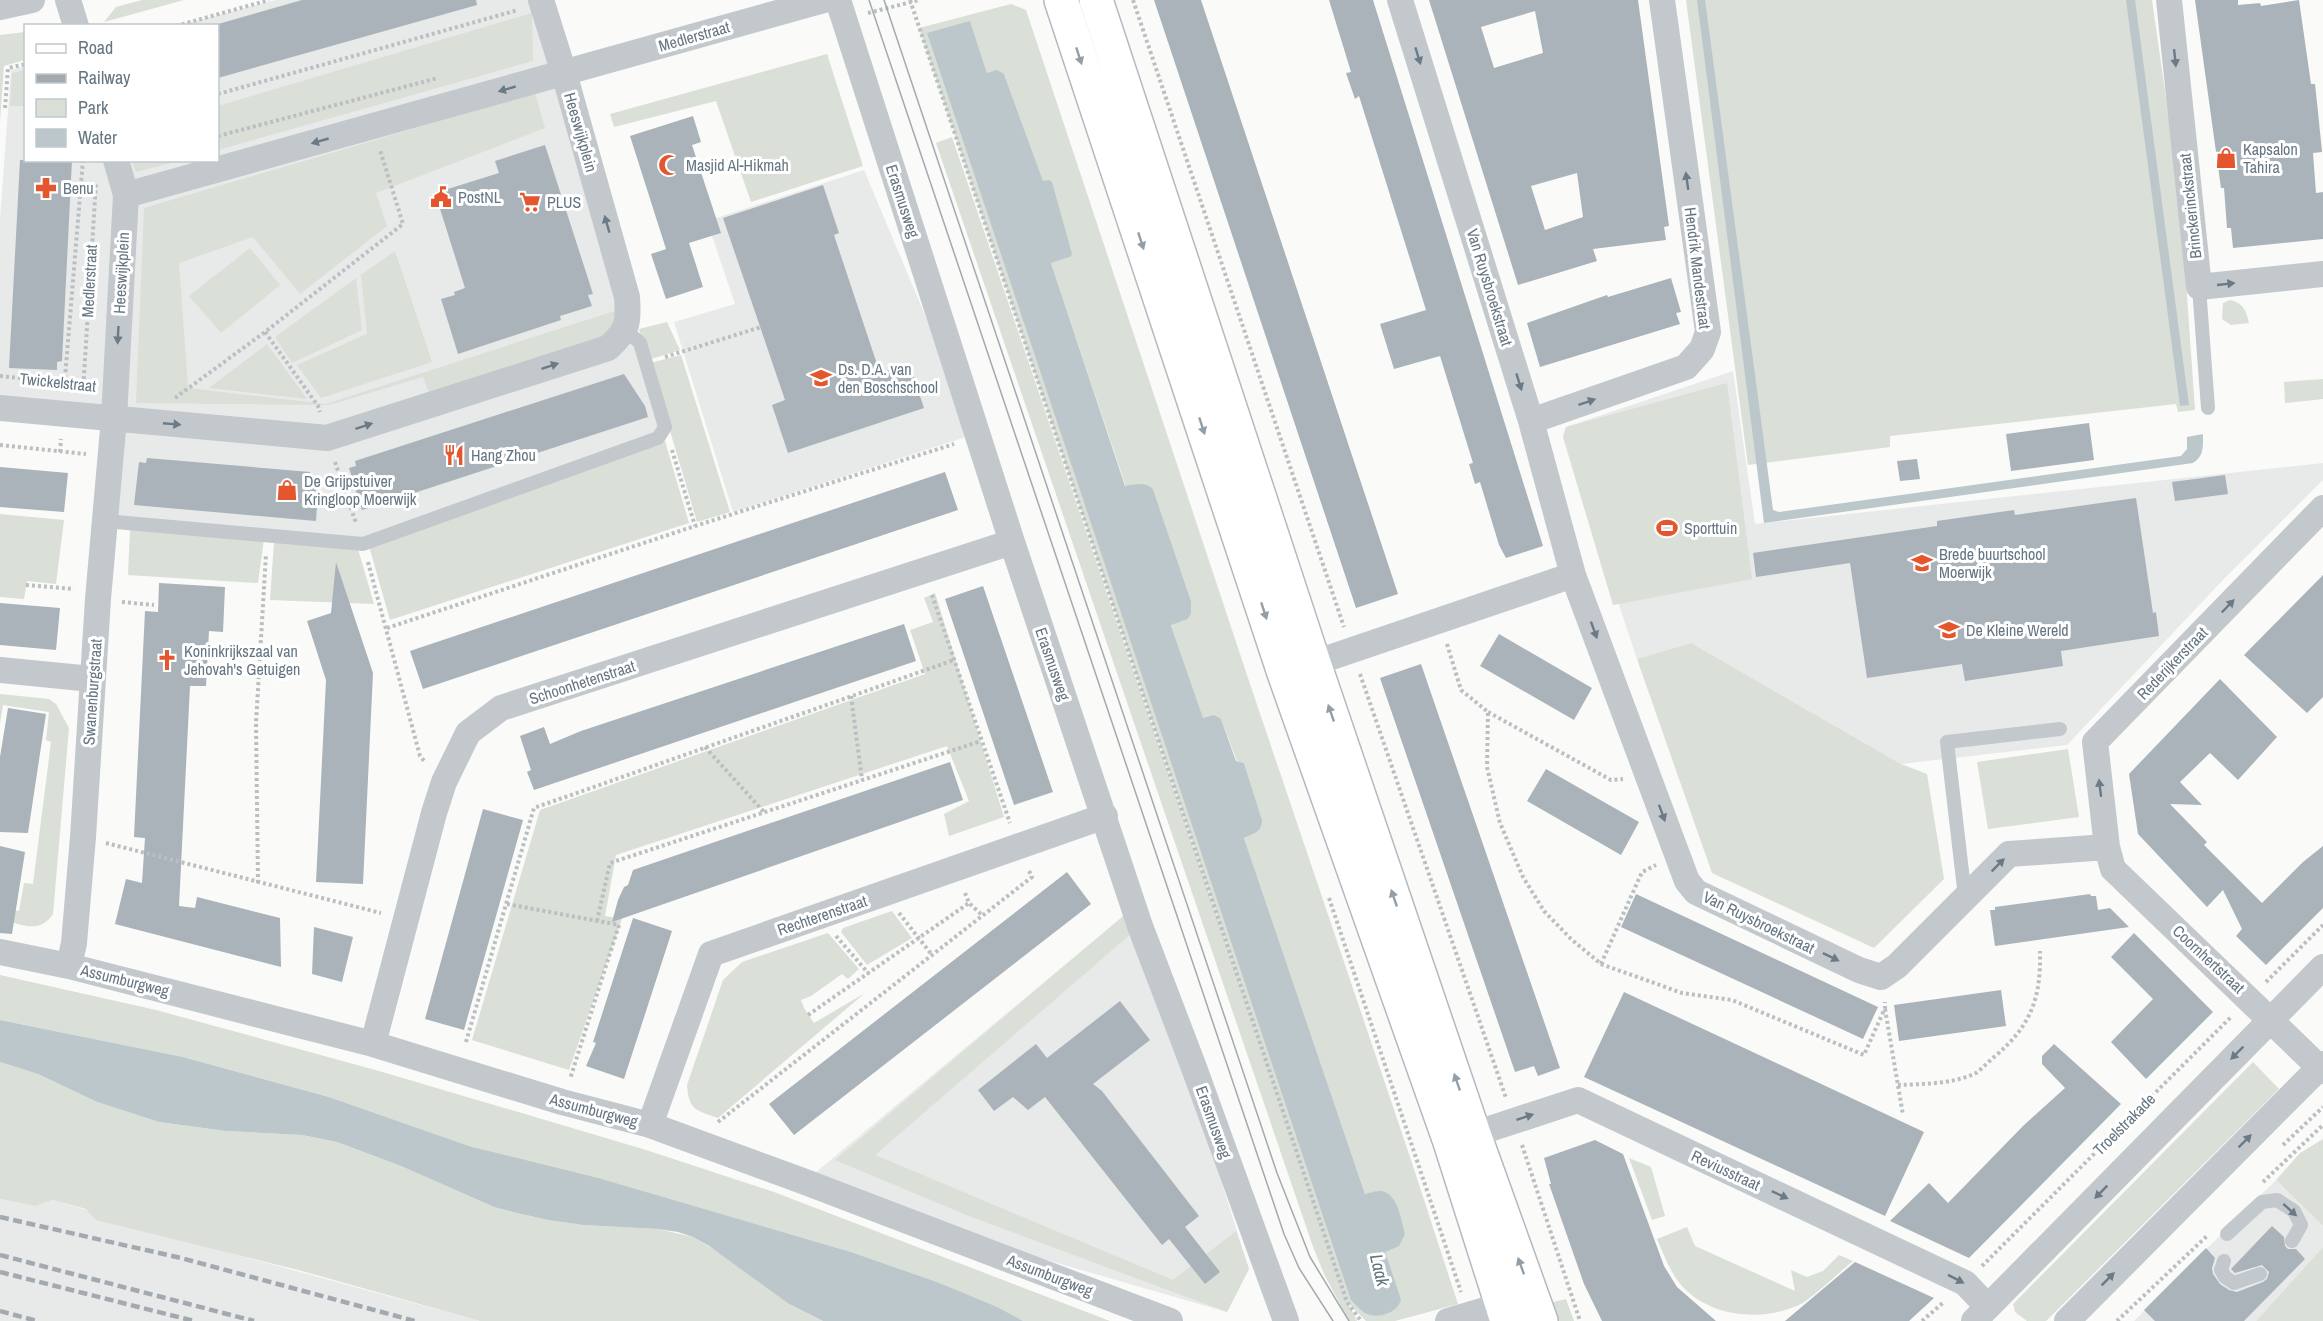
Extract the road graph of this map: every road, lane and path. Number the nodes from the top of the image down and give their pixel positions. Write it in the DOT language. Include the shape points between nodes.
graph roads {
  1 [pos="32,0"];
  2 [pos="68,0"];
  3 [pos="269,0"];
  4 [pos="824,0"];
  5 [pos="838,0"];
  6 [pos="910,0"];
  7 [pos="1061,0"];
  8 [pos="1095,0"];
  9 [pos="1400,0"];
  10 [pos="1662,0"];
  11 [pos="2169,0"];
  12 [pos="542,2"];
  13 [pos="0,7"];
  14 [pos="75,24"];
  15 [pos="183,24"];
  16 [pos="24,64"];
  17 [pos="564,73"];
  18 [pos="219,94"];
  19 [pos="5,108"];
  20 [pos="373,126"];
  21 [pos="83,162"];
  22 [pos="116,162"];
  23 [pos="117,162"];
  24 [pos="126,195"];
  25 [pos="2323,274"];
  26 [pos="2199,287"];
  27 [pos="760,327"];
  28 [pos="626,329"];
  29 [pos="647,363"];
  30 [pos="0,376"];
  31 [pos="65,382"];
  32 [pos="82,385"];
  33 [pos="115,387"];
  34 [pos="0,408"];
  35 [pos="2208,408"];
  36 [pos="74,414"];
  37 [pos="114,418"];
  38 [pos="1531,421"];
  39 [pos="159,422"];
  40 [pos="665,427"];
  41 [pos="978,436"];
  42 [pos="0,445"];
  43 [pos="60,452"];
  44 [pos="111,456"];
  45 [pos="2323,508"];
  46 [pos="105,521"];
  47 [pos="695,526"];
  48 [pos="267,536"];
  49 [pos="1012,542"];
  50 [pos="924,572"];
  51 [pos="1574,575"];
  52 [pos="26,585"];
  53 [pos="98,591"];
  54 [pos="1440,620"];
  55 [pos="387,628"];
  56 [pos="954,660"];
  57 [pos="1314,663"];
  58 [pos="0,670"];
  59 [pos="92,679"];
  60 [pos="851,696"];
  61 [pos="1488,712"];
  62 [pos="2060,729"];
  63 [pos="981,741"];
  64 [pos="705,747"];
  65 [pos="1648,777"];
  66 [pos="862,780"];
  67 [pos="764,813"];
  68 [pos="1105,816"];
  69 [pos="83,837"];
  70 [pos="2107,847"];
  71 [pos="1022,854"];
  72 [pos="1677,856"];
  73 [pos="258,884"];
  74 [pos="965,892"];
  75 [pos="1965,897"];
  76 [pos="507,903"];
  77 [pos="969,903"];
  78 [pos="894,905"];
  79 [pos="982,915"];
  80 [pos="405,919"];
  81 [pos="597,921"];
  82 [pos="2323,925"];
  83 [pos="829,928"];
  84 [pos="919,939"];
  85 [pos="2040,951"];
  86 [pos="0,952"];
  87 [pos="932,955"];
  88 [pos="1601,964"];
  89 [pos="69,966"];
  90 [pos="2323,967"];
  91 [pos="869,974"];
  92 [pos="1881,977"];
  93 [pos="2250,998"];
  94 [pos="1885,1008"];
  95 [pos="808,1015"];
  96 [pos="2271,1019"];
  97 [pos="466,1042"];
  98 [pos="373,1044"];
  99 [pos="2322,1068"];
  100 [pos="1898,1085"];
  101 [pos="562,1102"];
  102 [pos="1903,1115"];
  103 [pos="650,1125"];
  104 [pos="1462,1138"];
  105 [pos="693,1142"];
  106 [pos="2227,1234"];
  107 [pos="2292,1241"];
  108 [pos="2224,1260"];
  109 [pos="2260,1274"];
  110 [pos="1965,1283"];
  111 [pos="1521,1311"];
  112 [pos="1981,1314"];
  113 [pos="1170,1321"];
  114 [pos="1286,1321"];
  115 [pos="1361,1321"];
  116 [pos="1448,1321"];
  117 [pos="1922,1321"];
  118 [pos="2067,1321"];
  1 -- 13 [label="street"];
  2 -- 14 [label="street"];
  3 -- 15 [label="path"];
  4 -- 17 [label="street, Medlerstraat"];
  5 -- 41 [label="street, Erasmusweg"];
  6 -- 115 [label="path" via="1347,1302"];
  7 -- 104 [label="main road, one-way" via="1284,673"];
  8 -- 57 [label="main road"];
  9 -- 38 [label="street, Van Ruysbroekstraat, one-way"];
  38 -- 10 [label="street, Hendrik Mandestraat, one-way" via="1686,367 1702,349 1708,332"];
  11 -- 26 [label="street, Brinckerinckstraat, one-way"];
  12 -- 17 [label="street"];
  12 -- 18 [label="path"];
  16 -- 19 [label="path" via="8,68"];
  17 -- 20 [label="street, Heeswijkplein, one-way"];
  28 -- 17 [label="street, Heeswijkplein, one-way" via="627,297"];
  20 -- 24 [label="street, Heeswijkplein, one-way"];
  20 -- 39 [label="path" via="403,224 165,405"];
  21 -- 31 [label="path"];
  22 -- 32 [label="path, Medlerstraat" via="99,175 94,188"];
  23 -- 24 [label="street"];
  24 -- 33 [label="street, Heeswijkplein, one-way"];
  26 -- 25 [label="street, one-way"];
  26 -- 35 [label="lane"];
  27 -- 29 [label="path"];
  28 -- 29 [label="lane" via="640,343"];
  39 -- 28 [label="street, one-way" via="327,438 608,348"];
  29 -- 40 [label="lane"];
  30 -- 31 [label="path, Twickelstraat"];
  31 -- 32 [label="path, Twickelstraat"];
  31 -- 36 [label="path"];
  32 -- 33 [label="path, Twickelstraat"];
  32 -- 36 [label="path, Medlerstraat"];
  33 -- 37 [label="street, Heeswijkplein"];
  34 -- 36 [label="street, Twickelstraat"];
  36 -- 37 [label="street, Twickelstraat"];
  36 -- 43 [label="path"];
  37 -- 39 [label="street"];
  37 -- 44 [label="street, Swanenburgstraat"];
  38 -- 51 [label="street, Van Ruysbroekstraat"];
  40 -- 47 [label="path"];
  40 -- 48 [label="lane" via="658,438 363,544"];
  41 -- 47 [label="path"];
  41 -- 49 [label="street, Erasmusweg"];
  42 -- 43 [label="path"];
  43 -- 44 [label="path"];
  44 -- 46 [label="street, Swanenburgstraat"];
  70 -- 45 [label="street, Rederijkerstraat, one-way" via="2095,742"];
  46 -- 48 [label="lane"];
  46 -- 53 [label="street, Swanenburgstraat"];
  47 -- 55 [label="path"];
  48 -- 73 [label="path" via="256,723"];
  49 -- 50 [label="street, Schoonhetenstraat"];
  49 -- 68 [label="street, Erasmusweg"];
  50 -- 56 [label="path"];
  50 -- 80 [label="street, Schoonhetenstraat" via="501,708 468,733 444,782"];
  51 -- 54 [label="street"];
  51 -- 65 [label="street, Van Ruysbroekstraat, one-way"];
  52 -- 53 [label="path"];
  53 -- 59 [label="street, Swanenburgstraat"];
  54 -- 57 [label="street"];
  54 -- 61 [label="path" via="1461,690"];
  56 -- 60 [label="path"];
  56 -- 63 [label="path"];
  104 -- 57 [label="main road, one-way"];
  58 -- 59 [label="street"];
  59 -- 69 [label="street, Swanenburgstraat"];
  60 -- 64 [label="path"];
  60 -- 66 [label="path"];
  61 -- 65 [label="path" via="1611,780"];
  61 -- 88 [label="path" via="1487,767 1500,823 1523,877 1544,911"];
  62 -- 75 [label="lane" via="1947,742"];
  63 -- 66 [label="path"];
  63 -- 71 [label="path"];
  64 -- 67 [label="path"];
  64 -- 76 [label="path" via="534,808"];
  65 -- 72 [label="street, Van Ruysbroekstraat, one-way"];
  66 -- 67 [label="path"];
  67 -- 81 [label="path" via="610,863"];
  68 -- 71 [label="street, Rechterenstraat"];
  68 -- 114 [label="street, Erasmusweg" via="1140,926"];
  69 -- 73 [label="path"];
  69 -- 89 [label="street, Swanenburgstraat"];
  75 -- 70 [label="street, one-way" via="2009,854"];
  70 -- 93 [label="street, Coornhertstraat" via="2113,868"];
  71 -- 79 [label="path" via="1032,877"];
  71 -- 103 [label="street, Rechterenstraat" via="711,954"];
  72 -- 88 [label="path" via="1642,872"];
  72 -- 92 [label="street, Van Ruysbroekstraat, one-way" via="1696,892"];
  73 -- 80 [label="path"];
  74 -- 77 [label="path"];
  75 -- 92 [label="street" via="1897,966"];
  76 -- 81 [label="path"];
  76 -- 97 [label="path"];
  77 -- 79 [label="path"];
  77 -- 84 [label="path"];
  78 -- 84 [label="path"];
  79 -- 87 [label="path"];
  80 -- 98 [label="street, Schoonhetenstraat"];
  81 -- 101 [label="path" via="620,926"];
  82 -- 93 [label="path, Troelstrakade"];
  83 -- 91 [label="path"];
  84 -- 87 [label="path"];
  84 -- 91 [label="path"];
  85 -- 100 [label="path" via="2040,979 2031,1013 2008,1045 1976,1073 1938,1083"];
  86 -- 89 [label="street, Assumburgweg"];
  87 -- 105 [label="path"];
  88 -- 94 [label="path" via="1682,993 1732,1000 1864,1055"];
  89 -- 98 [label="street, Assumburgweg"];
  90 -- 96 [label="street, Troelstrakade"];
  91 -- 95 [label="path"];
  92 -- 94 [label="path"];
  93 -- 96 [label="street, Coornhertstraat"];
  93 -- 110 [label="path, Troelstrakade"];
  94 -- 100 [label="path"];
  96 -- 99 [label="street, Coornhertstraat"];
  96 -- 112 [label="street, Troelstrakade, one-way"];
  98 -- 101 [label="street, Assumburgweg"];
  118 -- 99 [label="street, one-way"];
  100 -- 102 [label="path"];
  101 -- 103 [label="street, Assumburgweg"];
  103 -- 105 [label="street, Assumburgweg"];
  104 -- 110 [label="street, Reviusstraat, one-way" via="1578,1100"];
  104 -- 111 [label="main road"];
  105 -- 113 [label="street, Assumburgweg"];
  106 -- 107 [label="lane, one-way" via="2262,1202 2277,1200 2294,1211 2301,1225"];
  108 -- 109 [label="lane" via="2221,1270 2234,1283"];
  110 -- 112 [label="street, Reviusstraat"];
  110 -- 117 [label="path, Troelstrakade"];
  111 -- 116 [label="street"];
}
